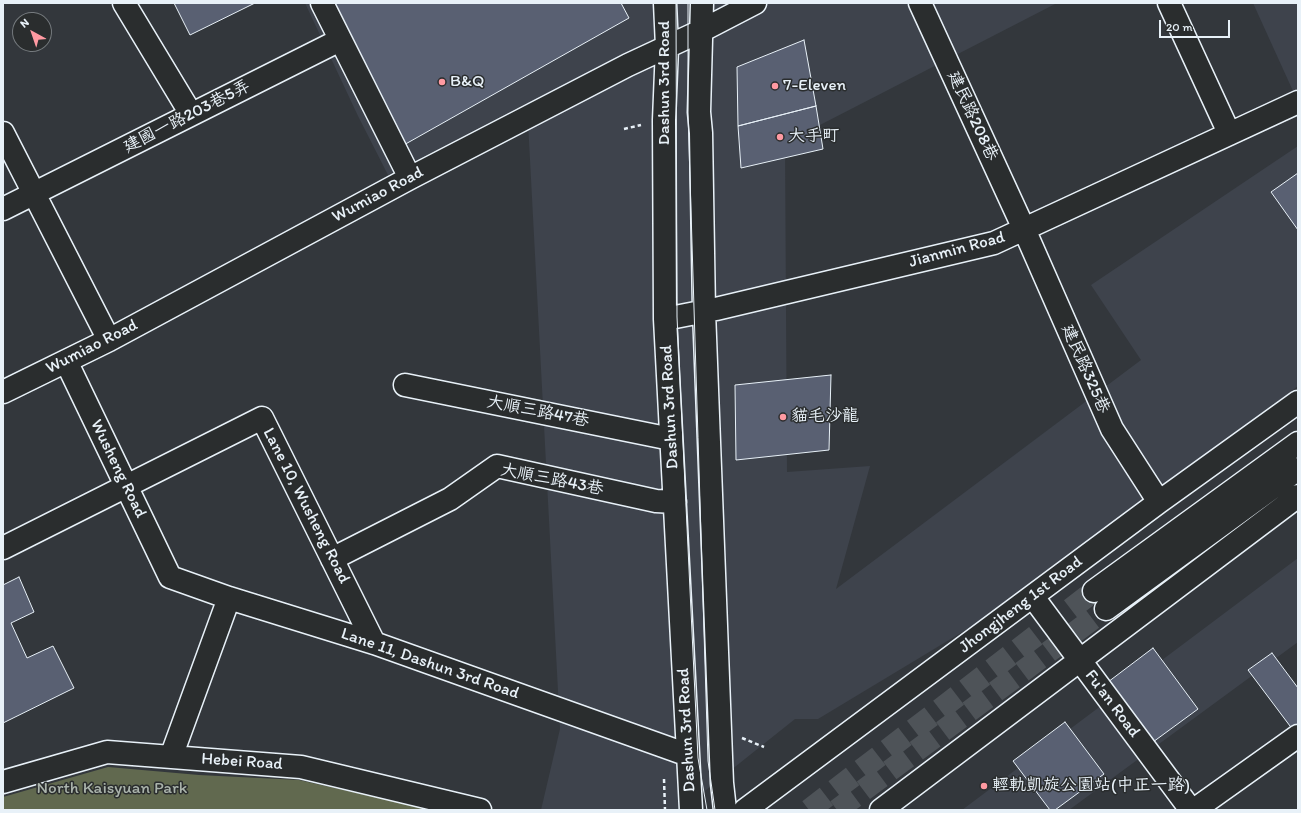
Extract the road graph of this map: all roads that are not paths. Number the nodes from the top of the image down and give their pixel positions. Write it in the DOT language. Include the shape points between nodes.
graph roads {
  1 [pos="124,3"];
  2 [pos="322,3"];
  3 [pos="665,3"];
  4 [pos="702,3"];
  5 [pos="755,3"];
  6 [pos="920,3"];
  7 [pos="1169,3"];
  8 [pos="701,31"];
  9 [pos="340,40"];
  10 [pos="667,47"];
  11 [pos="1298,102"];
  12 [pos="191,114"];
  13 [pos="3,133"];
  14 [pos="1229,133"];
  15 [pos="410,178"];
  16 [pos="34,194"];
  17 [pos="3,209"];
  18 [pos="1024,229"];
  19 [pos="704,311"];
  20 [pos="665,319"];
  21 [pos="109,340"];
  22 [pos="66,361"];
  23 [pos="405,386"];
  24 [pos="3,392"];
  25 [pos="1298,402"];
  26 [pos="671,439"];
  27 [pos="1298,443"];
  28 [pos="1298,468"];
  29 [pos="126,485"];
  30 [pos="1298,496"];
  31 [pos="675,502"];
  32 [pos="1159,502"];
  33 [pos="3,548"];
  34 [pos="332,559"];
  35 [pos="170,577"];
  36 [pos="1094,591"];
  37 [pos="1033,597"];
  38 [pos="229,598"];
  39 [pos="1106,609"];
  40 [pos="374,643"];
  41 [pos="1079,660"];
  42 [pos="1298,736"];
  43 [pos="688,755"];
  44 [pos="172,757"];
  45 [pos="3,782"];
  46 [pos="480,810"];
  47 [pos="691,810"];
  48 [pos="724,810"];
  49 [pos="745,810"];
  50 [pos="881,810"];
  51 [pos="1192,810"];
  1 -- 12 [label="street"];
  2 -- 9 [label="street"];
  3 -- 10 [label="street, Dashun 3rd Road"];
  4 -- 8 [label="street, Dashun 3rd Road"];
  5 -- 8 [label="street, Wumiao Road"];
  6 -- 18 [label="street, 建民路208巷"];
  7 -- 14 [label="street"];
  8 -- 10 [label="street, Wumiao Road"];
  8 -- 19 [label="street, Dashun 3rd Road" via="699,112 702,133"];
  9 -- 12 [label="street, 建國一路203巷5弄"];
  9 -- 15 [label="street"];
  10 -- 15 [label="street, Wumiao Road"];
  10 -- 20 [label="street, Dashun 3rd Road" via="664,120"];
  11 -- 14 [label="street, Jianmin Road"];
  12 -- 16 [label="street, 建國一路203巷5弄"];
  13 -- 16 [label="street"];
  14 -- 18 [label="street, Jianmin Road"];
  15 -- 21 [label="street, Wumiao Road"];
  16 -- 17 [label="street, 建國一路203巷5弄"];
  16 -- 21 [label="street"];
  18 -- 19 [label="street, Jianmin Road" via="994,243"];
  18 -- 32 [label="street, 建民路325巷" via="1112,429"];
  19 -- 20 [label="street, Jianmin Road"];
  19 -- 48 [label="street, Dashun 3rd Road"];
  20 -- 26 [label="street, Dashun 3rd Road"];
  21 -- 22 [label="street, Wumiao Road"];
  22 -- 24 [label="street, Wumiao Road"];
  22 -- 29 [label="street, Wusheng Road"];
  23 -- 26 [label="street, 大順三路47巷"];
  25 -- 32 [label="street, Jhongjheng 1st Road"];
  26 -- 31 [label="street, Dashun 3rd Road"];
  27 -- 36 [label="street, Jhongjheng 1st Road"];
  28 -- 39 [label="street"];
  29 -- 33 [label="street"];
  29 -- 34 [label="street, Lane 10, Wusheng Road" via="262,418"];
  29 -- 35 [label="street, Wusheng Road"];
  30 -- 41 [label="street"];
  31 -- 34 [label="street, 大順三路43巷" via="656,501 497,466 450,499"];
  31 -- 43 [label="street, Dashun 3rd Road"];
  32 -- 37 [label="street, Jhongjheng 1st Road"];
  34 -- 40 [label="street, Lane 10, Wusheng Road"];
  35 -- 38 [label="street, Lane 11, Dashun 3rd Road"];
  37 -- 41 [label="street, Fu'an Road"];
  37 -- 49 [label="street, Jhongjheng 1st Road"];
  38 -- 40 [label="street, Lane 11, Dashun 3rd Road"];
  38 -- 44 [label="street"];
  40 -- 43 [label="street, Lane 11, Dashun 3rd Road"];
  41 -- 50 [label="street"];
  41 -- 51 [label="street, Fu'an Road"];
  42 -- 51 [label="street"];
  43 -- 47 [label="street, Dashun 3rd Road"];
  44 -- 45 [label="street, Hebei Road" via="107,752"];
  44 -- 46 [label="street, Hebei Road" via="300,767"];
}
